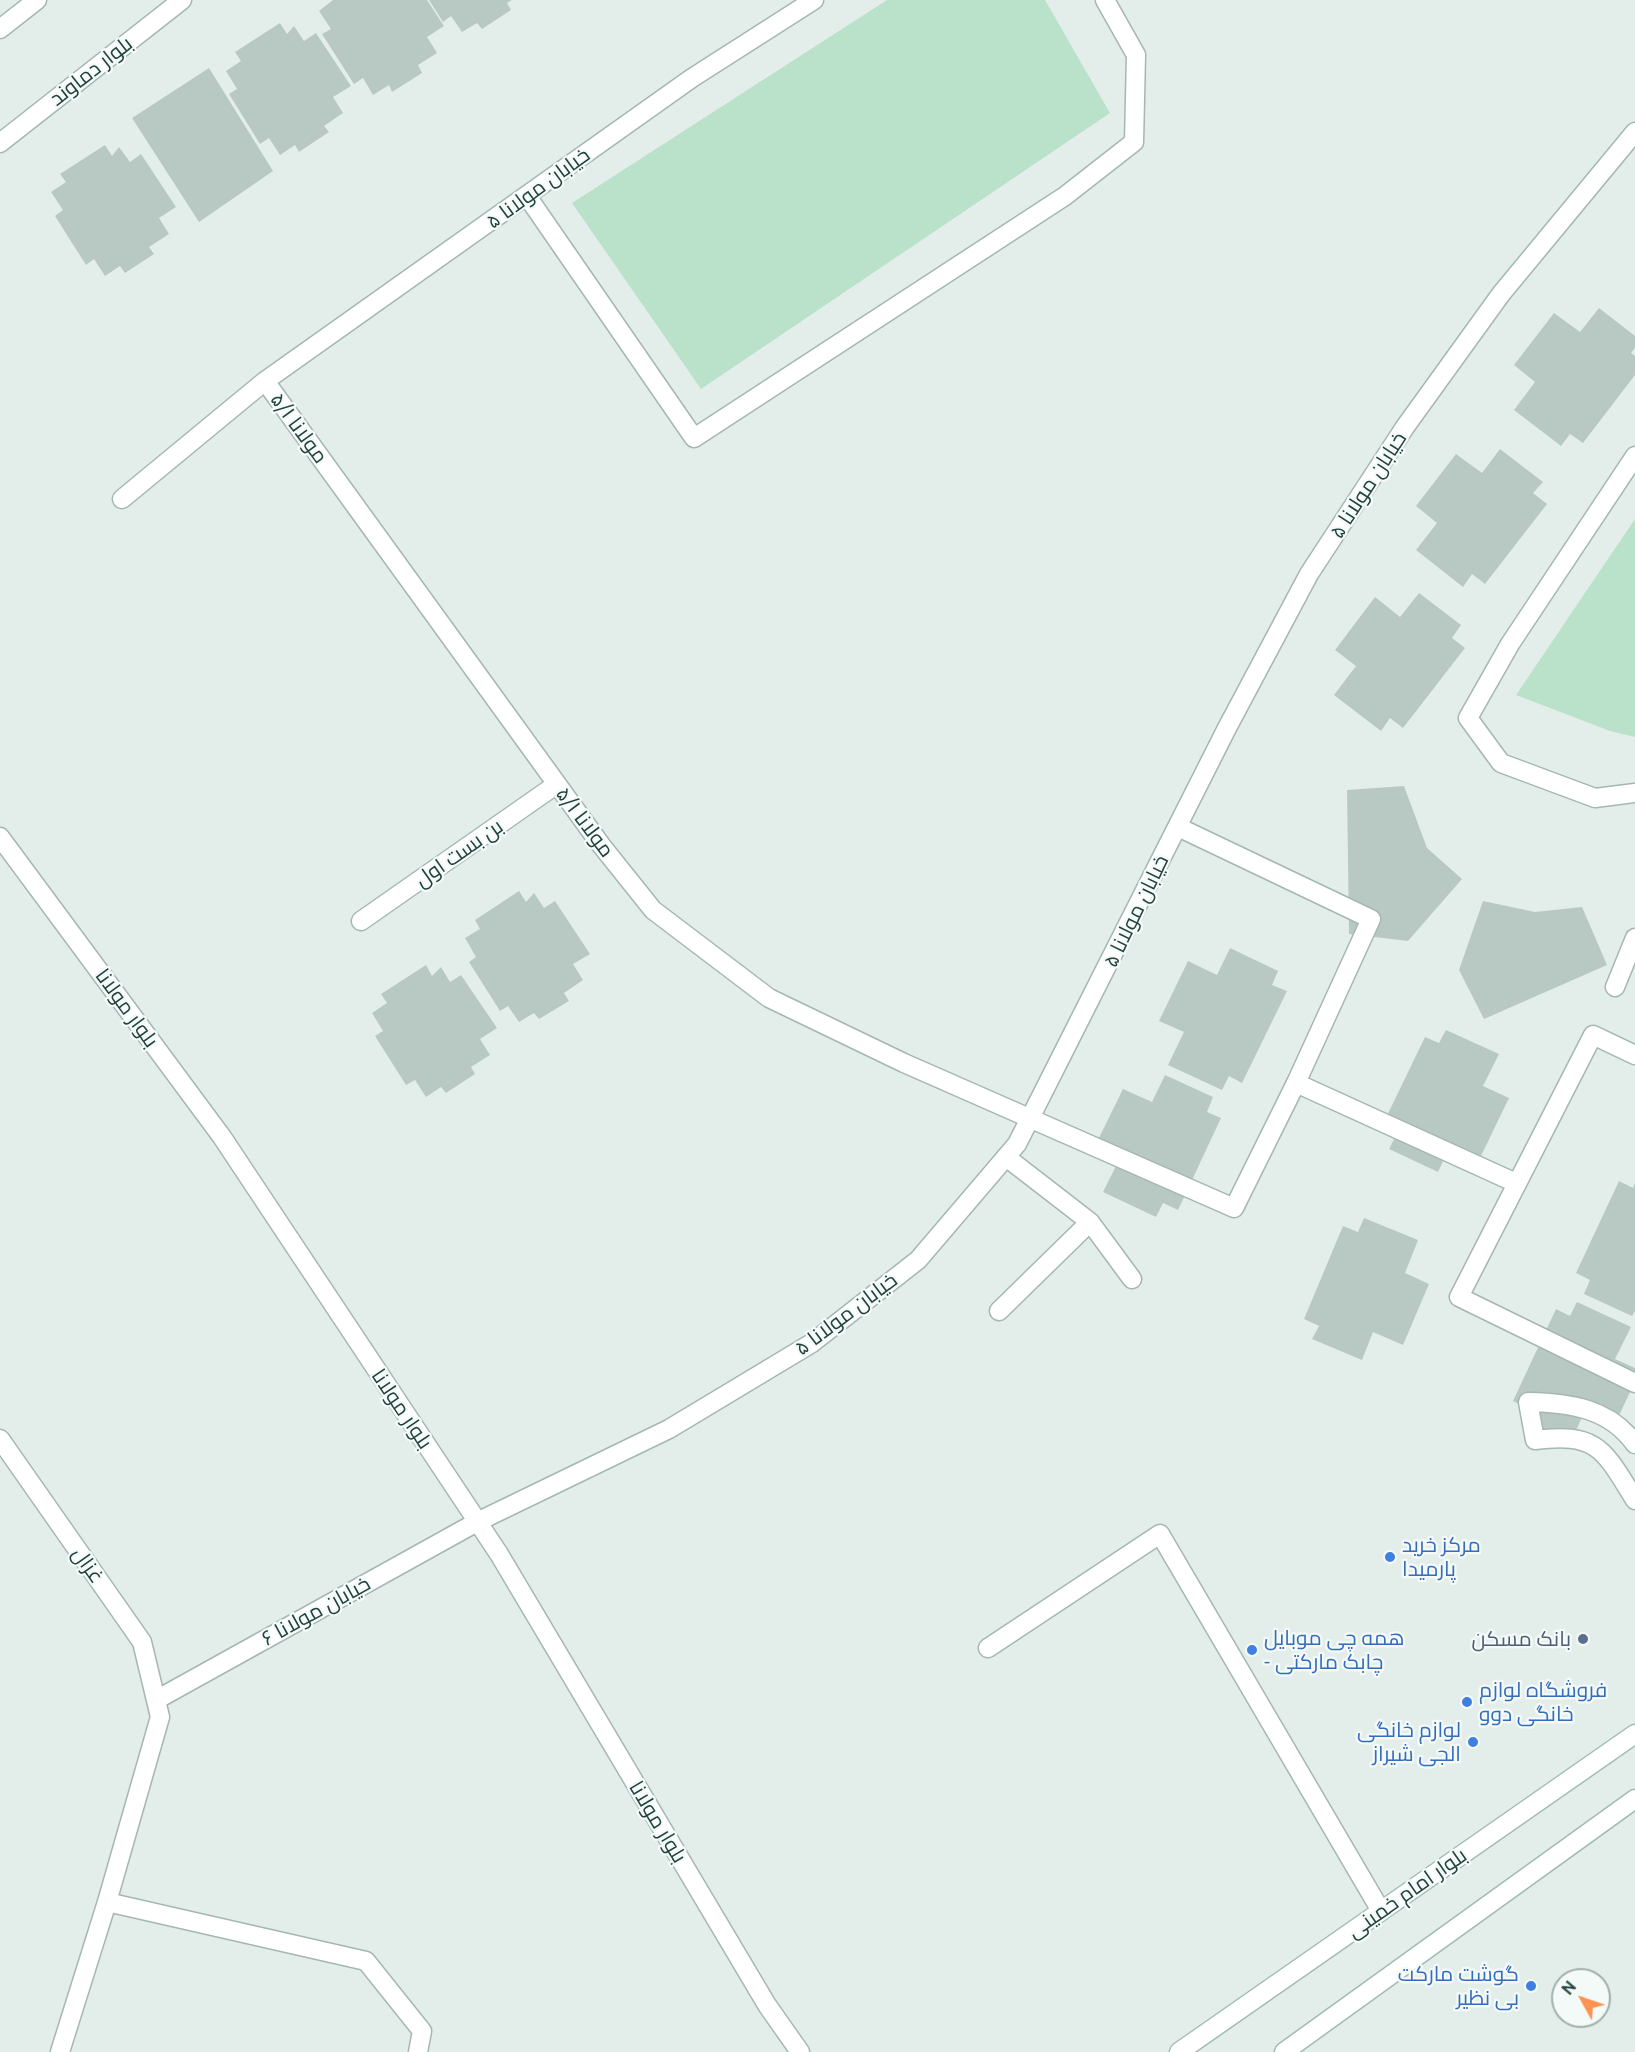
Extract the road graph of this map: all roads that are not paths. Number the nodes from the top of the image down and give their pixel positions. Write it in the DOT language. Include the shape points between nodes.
graph roads {
  1 [pos="37,0"];
  2 [pos="182,0"];
  3 [pos="814,0"];
  4 [pos="1105,0"];
  5 [pos="0,29"];
  6 [pos="1634,138"];
  7 [pos="0,143"];
  8 [pos="527,196"];
  9 [pos="265,381"];
  10 [pos="1635,456"];
  11 [pos="122,499"];
  12 [pos="557,784"];
  13 [pos="1635,793"];
  14 [pos="1178,826"];
  15 [pos="0,837"];
  16 [pos="361,921"];
  17 [pos="1635,938"];
  18 [pos="1615,987"];
  19 [pos="1635,1055"];
  20 [pos="1296,1083"];
  21 [pos="1029,1120"];
  22 [pos="1006,1157"];
  23 [pos="1516,1183"];
  24 [pos="1090,1222"];
  25 [pos="1132,1279"];
  26 [pos="999,1311"];
  27 [pos="1635,1383"];
  28 [pos="0,1439"];
  29 [pos="1635,1444"];
  30 [pos="1635,1500"];
  31 [pos="477,1522"];
  32 [pos="988,1648"];
  33 [pos="156,1700"];
  34 [pos="1635,1734"];
  35 [pos="1635,1799"];
  36 [pos="107,1902"];
  37 [pos="1381,1911"];
  38 [pos="767,2005"];
  39 [pos="60,2052"];
  40 [pos="418,2052"];
  41 [pos="785,2052"];
  42 [pos="800,2052"];
  43 [pos="1179,2052"];
  44 [pos="1284,2052"];
  1 -- 5 [label="street"];
  2 -- 7 [label="street, بلوار دماوند"];
  3 -- 8 [label="street, خیابان مولانا ۵" via="692,78"];
  4 -- 8 [label="street" via="1136,55 1134,142 1065,196 694,438"];
  6 -- 14 [label="street, خیابان مولانا ۵" via="1501,294 1406,427 1316,564"];
  8 -- 9 [label="street, خیابان مولانا ۵"];
  9 -- 11 [label="street, خیابان مولانا ۵"];
  9 -- 12 [label="street, مولانا ۵/۱"];
  10 -- 13 [label="street" via="1510,644 1468,718 1501,763 1595,798"];
  12 -- 16 [label="street, بن بست اول"];
  12 -- 21 [label="street, مولانا ۵/۱" via="653,910 769,998"];
  14 -- 20 [label="street" via="1371,919"];
  14 -- 21 [label="street, خیابان مولانا ۵"];
  15 -- 31 [label="street, بلوار مولانا" via="222,1137"];
  17 -- 18 [label="street"];
  19 -- 23 [label="street" via="1593,1035"];
  20 -- 21 [label="street, مولانا ۵/۱" via="1234,1208"];
  20 -- 23 [label="street"];
  21 -- 22 [label="street, خیابان مولانا ۵"];
  22 -- 24 [label="street"];
  22 -- 31 [label="street, خیابان مولانا ۵" via="918,1260 812,1343 669,1429"];
  23 -- 27 [label="street" via="1459,1298"];
  24 -- 25 [label="street"];
  24 -- 26 [label="street"];
  28 -- 33 [label="street, غزال" via="142,1642"];
  29 -- 30 [label="street" via="1602,1413 1559,1402 1528,1402 1535,1440 1565,1436 1593,1444 1603,1452"];
  31 -- 33 [label="street, خیابان مولانا ۶"];
  31 -- 38 [label="street, بلوار مولانا"];
  32 -- 37 [label="street" via="1160,1534"];
  33 -- 36 [label="street, غزال" via="160,1718"];
  34 -- 37 [label="street, بلوار امام خمینی"];
  35 -- 44 [label="street"];
  36 -- 39 [label="street, غزال"];
  36 -- 40 [label="street" via="366,1961 422,2031"];
  37 -- 43 [label="street, بلوار امام خمینی"];
  38 -- 41 [label="street, بلوار مولانا"];
  38 -- 42 [label="street, بلوار مولانا"];
}
